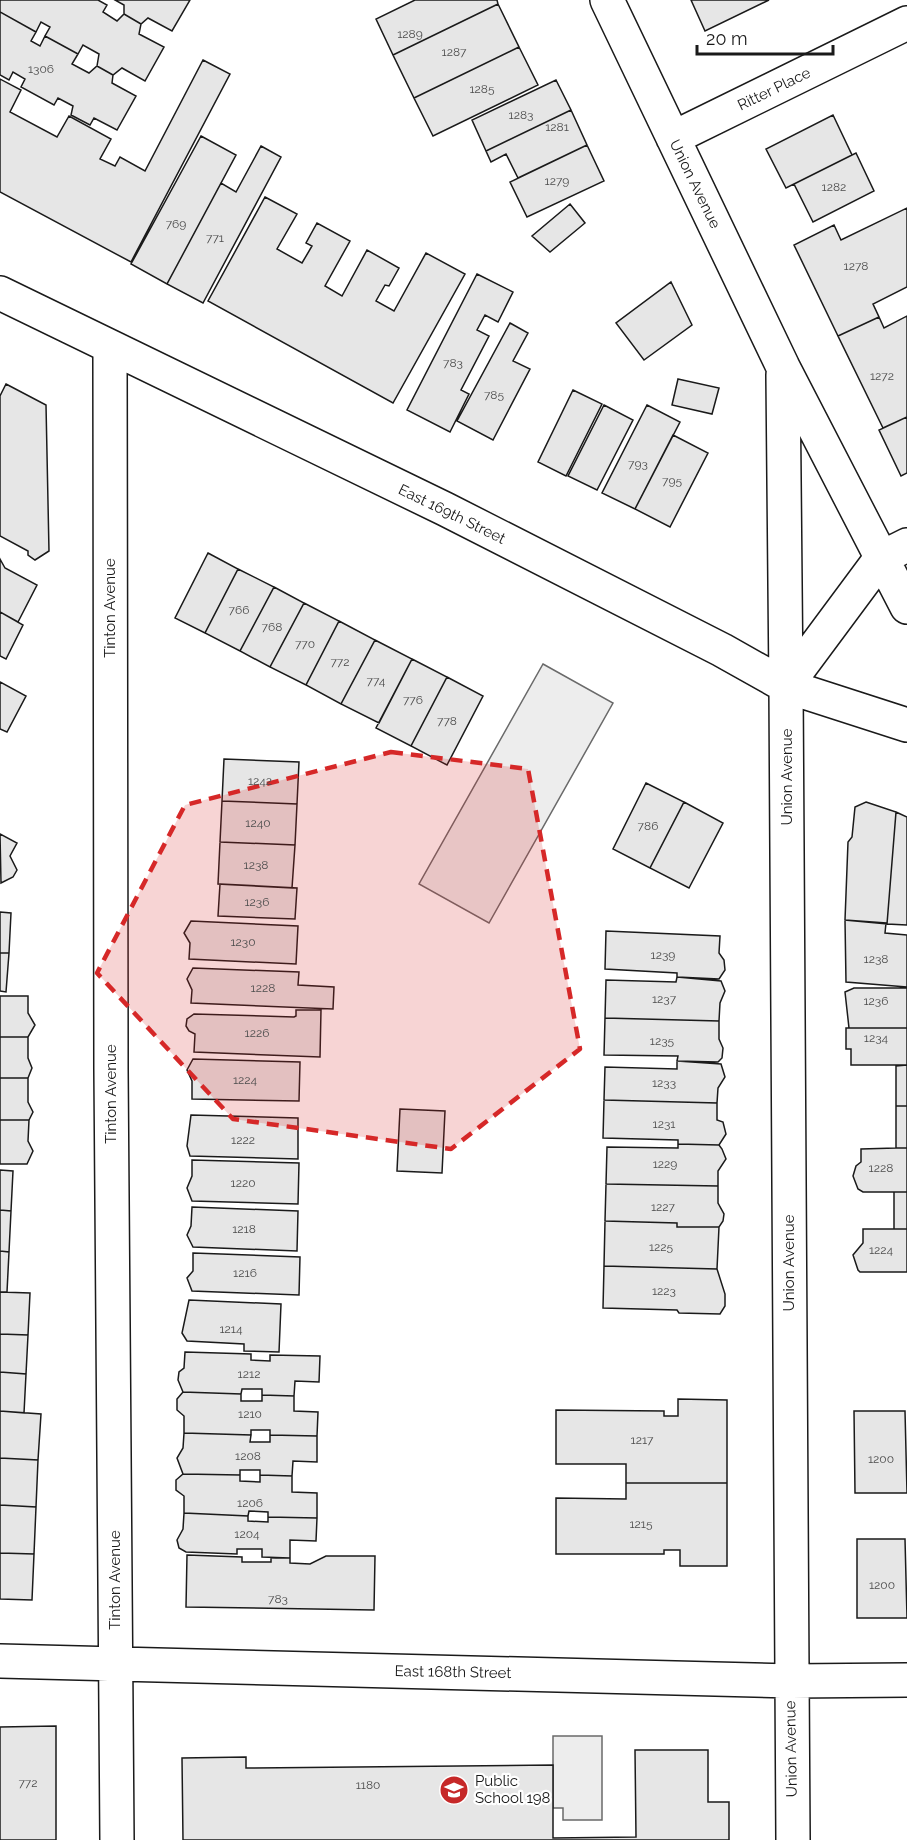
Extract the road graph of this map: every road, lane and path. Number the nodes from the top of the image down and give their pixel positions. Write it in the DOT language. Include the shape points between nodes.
graph roads {
  1 [pos="607,0"];
  2 [pos="907,23"];
  3 [pos="673,138"];
  4 [pos="0,293"];
  5 [pos="110,348"];
  6 [pos="783,368"];
  7 [pos="894,551"];
  8 [pos="907,607"];
  9 [pos="786,686"];
  10 [pos="907,725"];
  11 [pos="0,1660"];
  12 [pos="116,1663"];
  13 [pos="907,1680"];
  14 [pos="790,1681"];
  15 [pos="117,1840"];
  16 [pos="793,1840"];
  1 -- 3 [label="street, Union Avenue"];
  2 -- 3 [label="street, Ritter Place"];
  3 -- 6 [label="street, Union Avenue"];
  4 -- 5 [label="street, East 169th Street"];
  5 -- 9 [label="street, East 169th Street" via="445,509"];
  5 -- 12 [label="street, Tinton Avenue"];
  6 -- 7 [label="street, Union Avenue"];
  6 -- 9 [label="street, Union Avenue"];
  7 -- 8 [label="street, Union Avenue"];
  7 -- 9 [label="street"];
  9 -- 10 [label="street, East 169th Street"];
  9 -- 14 [label="street, Union Avenue"];
  11 -- 12 [label="street, East 168th Street"];
  12 -- 14 [label="street, East 168th Street"];
  12 -- 15 [label="street, Tinton Avenue"];
  13 -- 14 [label="street, East 168th Street"];
  14 -- 16 [label="street, Union Avenue"];
}
